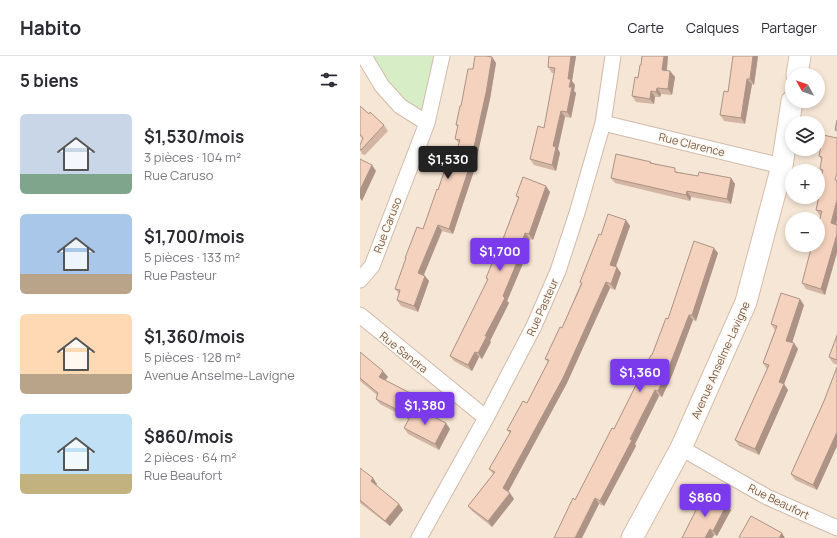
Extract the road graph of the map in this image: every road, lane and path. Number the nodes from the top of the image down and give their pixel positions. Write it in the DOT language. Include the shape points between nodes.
graph roads {
  1 [pos="364,56"];
  2 [pos="442,56"];
  3 [pos="613,56"];
  4 [pos="800,56"];
  5 [pos="798,68"];
  6 [pos="791,108"];
  7 [pos="603,122"];
  8 [pos="427,123"];
  9 [pos="782,166"];
  10 [pos="360,280"];
  11 [pos="360,315"];
  12 [pos="486,418"];
  13 [pos="681,448"];
  14 [pos="836,525"];
  15 [pos="419,538"];
  16 [pos="632,538"];
  1 -- 8 [label="street" via="382,86 400,106"];
  2 -- 8 [label="street, Rue Caruso"];
  3 -- 7 [label="street, Rue Pasteur"];
  4 -- 5 [label="street"];
  6 -- 9 [label="street, Avenue Anselme-Lavigne"];
  7 -- 9 [label="street, Rue Clarence"];
  7 -- 12 [label="street, Rue Pasteur" via="558,271 534,326"];
  8 -- 10 [label="street, Rue Caruso" via="372,266"];
  9 -- 13 [label="street, Avenue Anselme-Lavigne" via="746,302"];
  11 -- 12 [label="street, Rue Sandra"];
  12 -- 15 [label="street, Rue Pasteur"];
  13 -- 14 [label="street, Rue Beaufort" via="768,498"];
  13 -- 16 [label="street, Avenue Anselme-Lavigne"];
}
